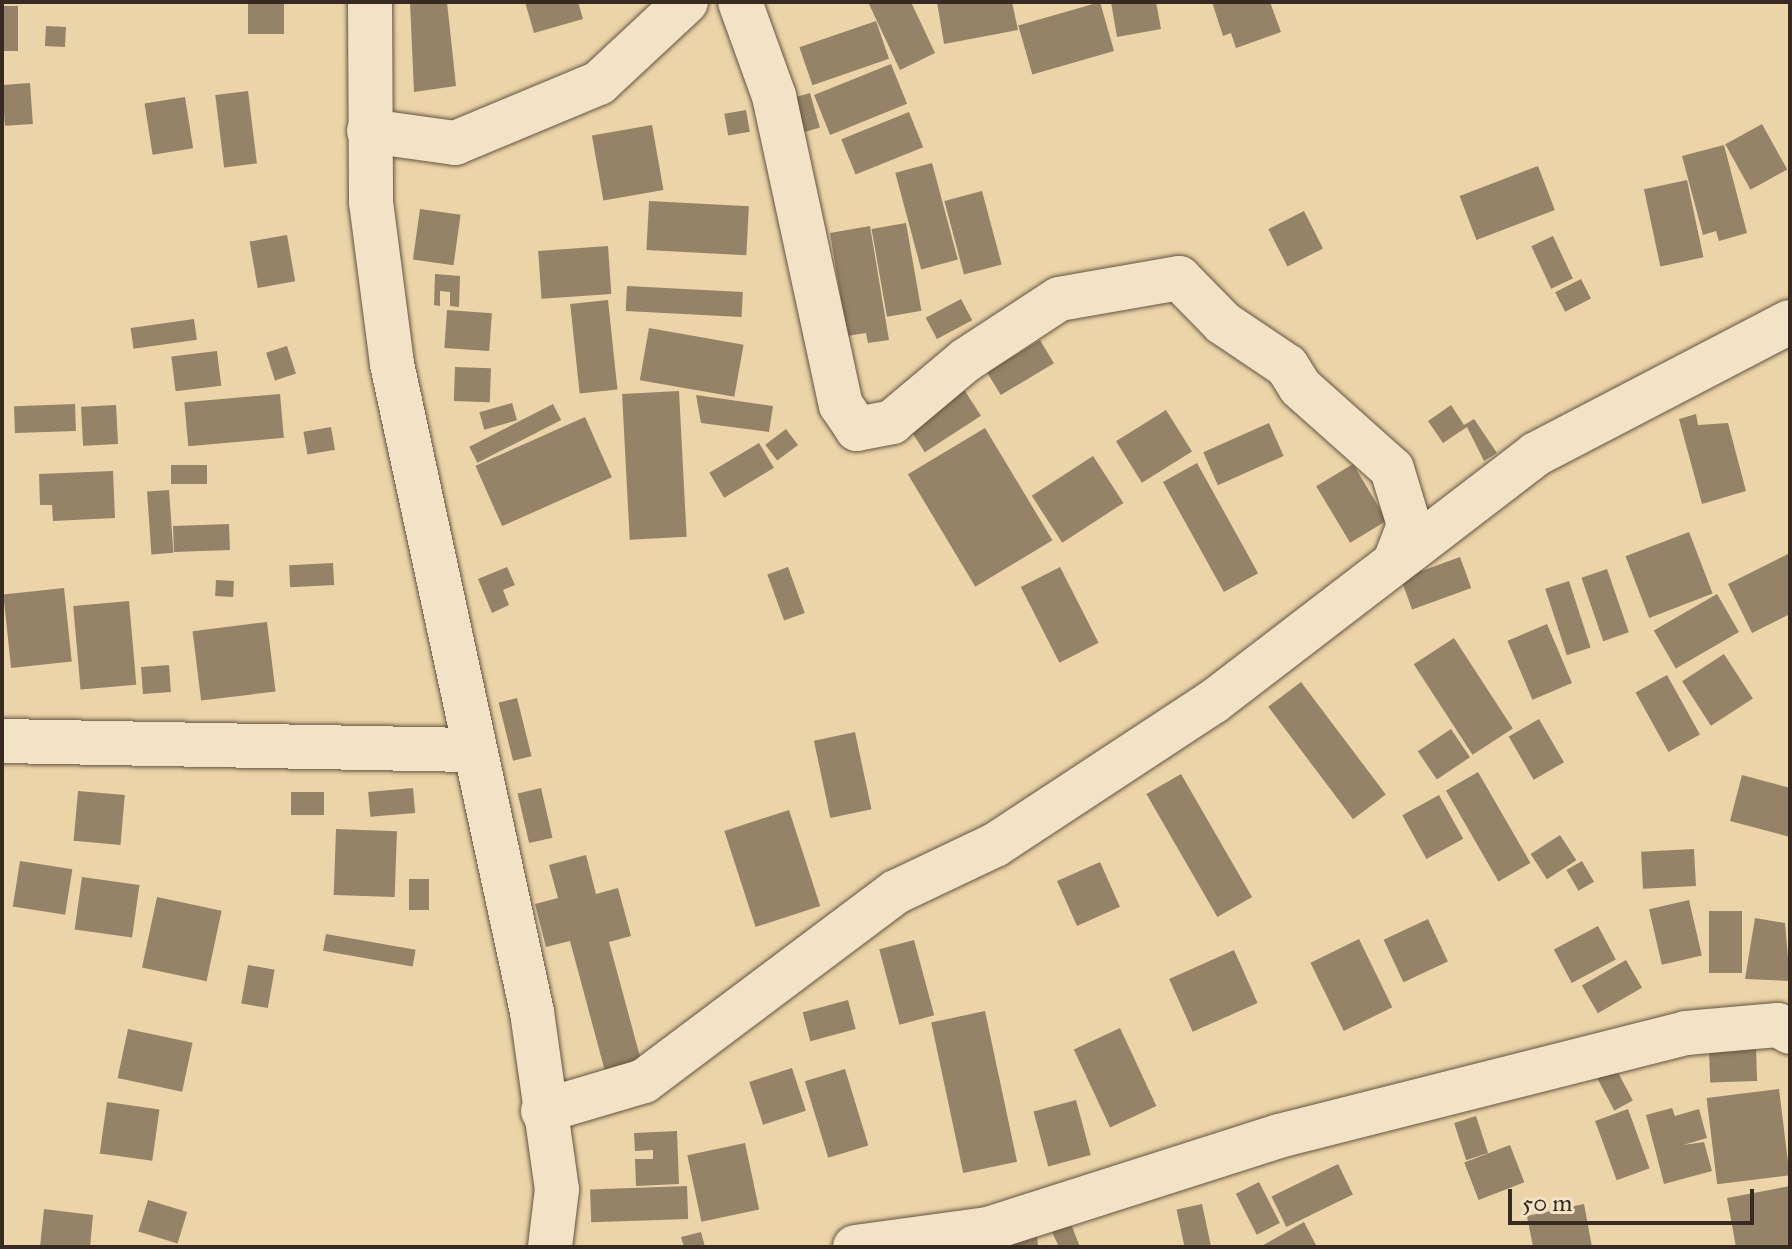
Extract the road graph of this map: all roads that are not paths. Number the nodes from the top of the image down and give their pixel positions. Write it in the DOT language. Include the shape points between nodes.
graph roads {
  1 [pos="370,2"];
  2 [pos="686,2"];
  3 [pos="740,2"];
  4 [pos="369,131"];
  5 [pos="1790,322"];
  6 [pos="1396,559"];
  7 [pos="2,741"];
  8 [pos="473,750"];
  9 [pos="1790,1032"];
  10 [pos="543,1111"];
  11 [pos="990,1238"];
  12 [pos="550,1247"];
  13 [pos="855,1247"];
  1 -- 4 [label="street"];
  2 -- 4 [label="street" via="599,83 455,143"];
  3 -- 6 [label="street" via="764,55 841,405 857,429 892,422 966,360 1059,299 1179,278 1223,323 1287,366 1300,387 1392,469 1409,525"];
  4 -- 8 [label="street" via="371,202 392,364"];
  5 -- 6 [label="street" via="1536,454"];
  6 -- 10 [label="street" via="1213,702 995,845 896,892 644,1081"];
  7 -- 8 [label="street"];
  8 -- 10 [label="street" via="532,1012"];
  9 -- 11 [label="street" via="1778,1025 1686,1033 1279,1136"];
  10 -- 12 [label="street" via="557,1189"];
  11 -- 13 [label="street"];
}
